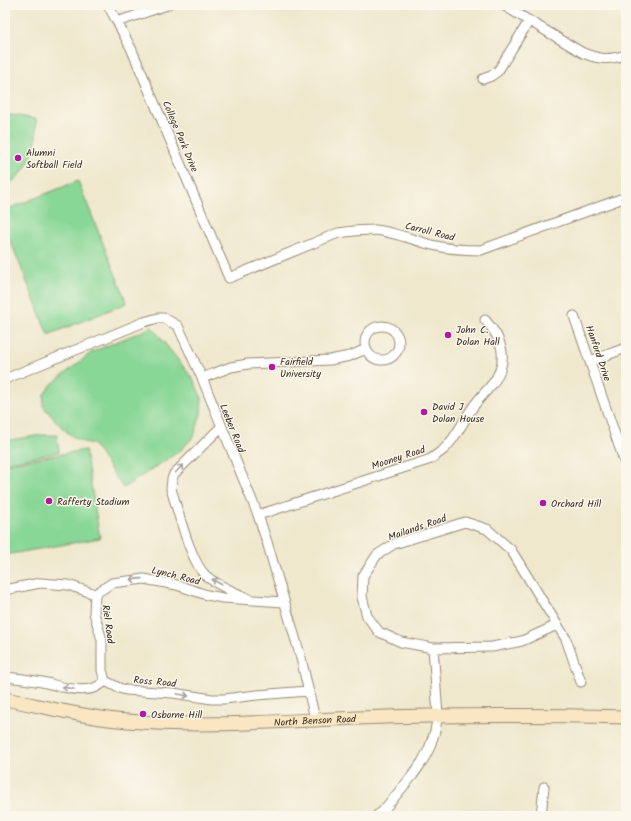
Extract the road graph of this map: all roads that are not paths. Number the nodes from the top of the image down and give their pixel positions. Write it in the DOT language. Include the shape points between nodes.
graph roads {
  1 [pos="108,5"];
  2 [pos="168,5"];
  3 [pos="503,5"];
  4 [pos="529,21"];
  5 [pos="118,22"];
  6 [pos="626,55"];
  7 [pos="483,79"];
  8 [pos="626,197"];
  9 [pos="229,278"];
  10 [pos="574,316"];
  11 [pos="485,320"];
  12 [pos="626,348"];
  13 [pos="366,349"];
  14 [pos="590,360"];
  15 [pos="202,378"];
  16 [pos="5,379"];
  17 [pos="221,427"];
  18 [pos="626,466"];
  19 [pos="258,515"];
  20 [pos="5,590"];
  21 [pos="95,594"];
  22 [pos="251,600"];
  23 [pos="284,602"];
  24 [pos="557,625"];
  25 [pos="433,648"];
  26 [pos="5,677"];
  27 [pos="105,681"];
  28 [pos="581,682"];
  29 [pos="308,690"];
  30 [pos="5,699"];
  31 [pos="438,715"];
  32 [pos="626,717"];
  33 [pos="315,719"];
  34 [pos="544,787"];
  35 [pos="376,816"];
  36 [pos="541,816"];
  1 -- 5 [label="street, College Park Drive"];
  2 -- 5 [label="street"];
  3 -- 4 [label="street"];
  4 -- 6 [label="street" via="593,57 607,60"];
  4 -- 7 [label="street" via="498,71"];
  5 -- 9 [label="street, College Park Drive"];
  8 -- 9 [label="street, Carroll Road" via="481,250 458,250 376,230 355,230 338,233"];
  10 -- 14 [label="street, Hanford Drive"];
  11 -- 19 [label="street, Mooney Road" via="501,344 503,354 498,374 444,449 430,459"];
  12 -- 14 [label="street"];
  13 -- 15 [label="street" via="330,360 231,367"];
  14 -- 18 [label="street, Hanford Drive"];
  15 -- 16 [label="street, Leeber Road" via="178,326 164,318 158,318"];
  15 -- 17 [label="street, Leeber Road"];
  17 -- 19 [label="street, Leeber Road"];
  22 -- 17 [label="street, Lynch Road, one-way" via="211,579 198,566 171,489 174,474"];
  19 -- 23 [label="street, Leeber Road"];
  20 -- 21 [label="street" via="45,583 68,585"];
  22 -- 21 [label="street, Lynch Road, one-way" via="207,595 177,585 144,579 112,582"];
  21 -- 27 [label="street, Riel Road" via="94,613 102,640 102,670"];
  22 -- 23 [label="street, Lynch Road"];
  23 -- 29 [label="street, Leeber Road"];
  24 -- 25 [label="street, Mailands Road" via="522,641 492,647"];
  24 -- 25 [label="street, Mailands Road" via="511,550 487,529 465,522 394,544 377,555 364,576 362,597 367,616 379,632 401,642"];
  24 -- 28 [label="street, Mailands Road" via="566,640"];
  25 -- 31 [label="street"];
  27 -- 26 [label="street, one-way" via="97,687 78,690"];
  27 -- 29 [label="street, Ross Road, one-way" via="126,690 212,699"];
  29 -- 33 [label="street, Leeber Road"];
  30 -- 33 [label="main road, North Benson Road" via="93,716 151,723"];
  31 -- 32 [label="main road, North Benson Road"];
  31 -- 33 [label="main road, North Benson Road"];
  31 -- 35 [label="street" via="429,749 422,762"];
  34 -- 36 [label="street"];
}
